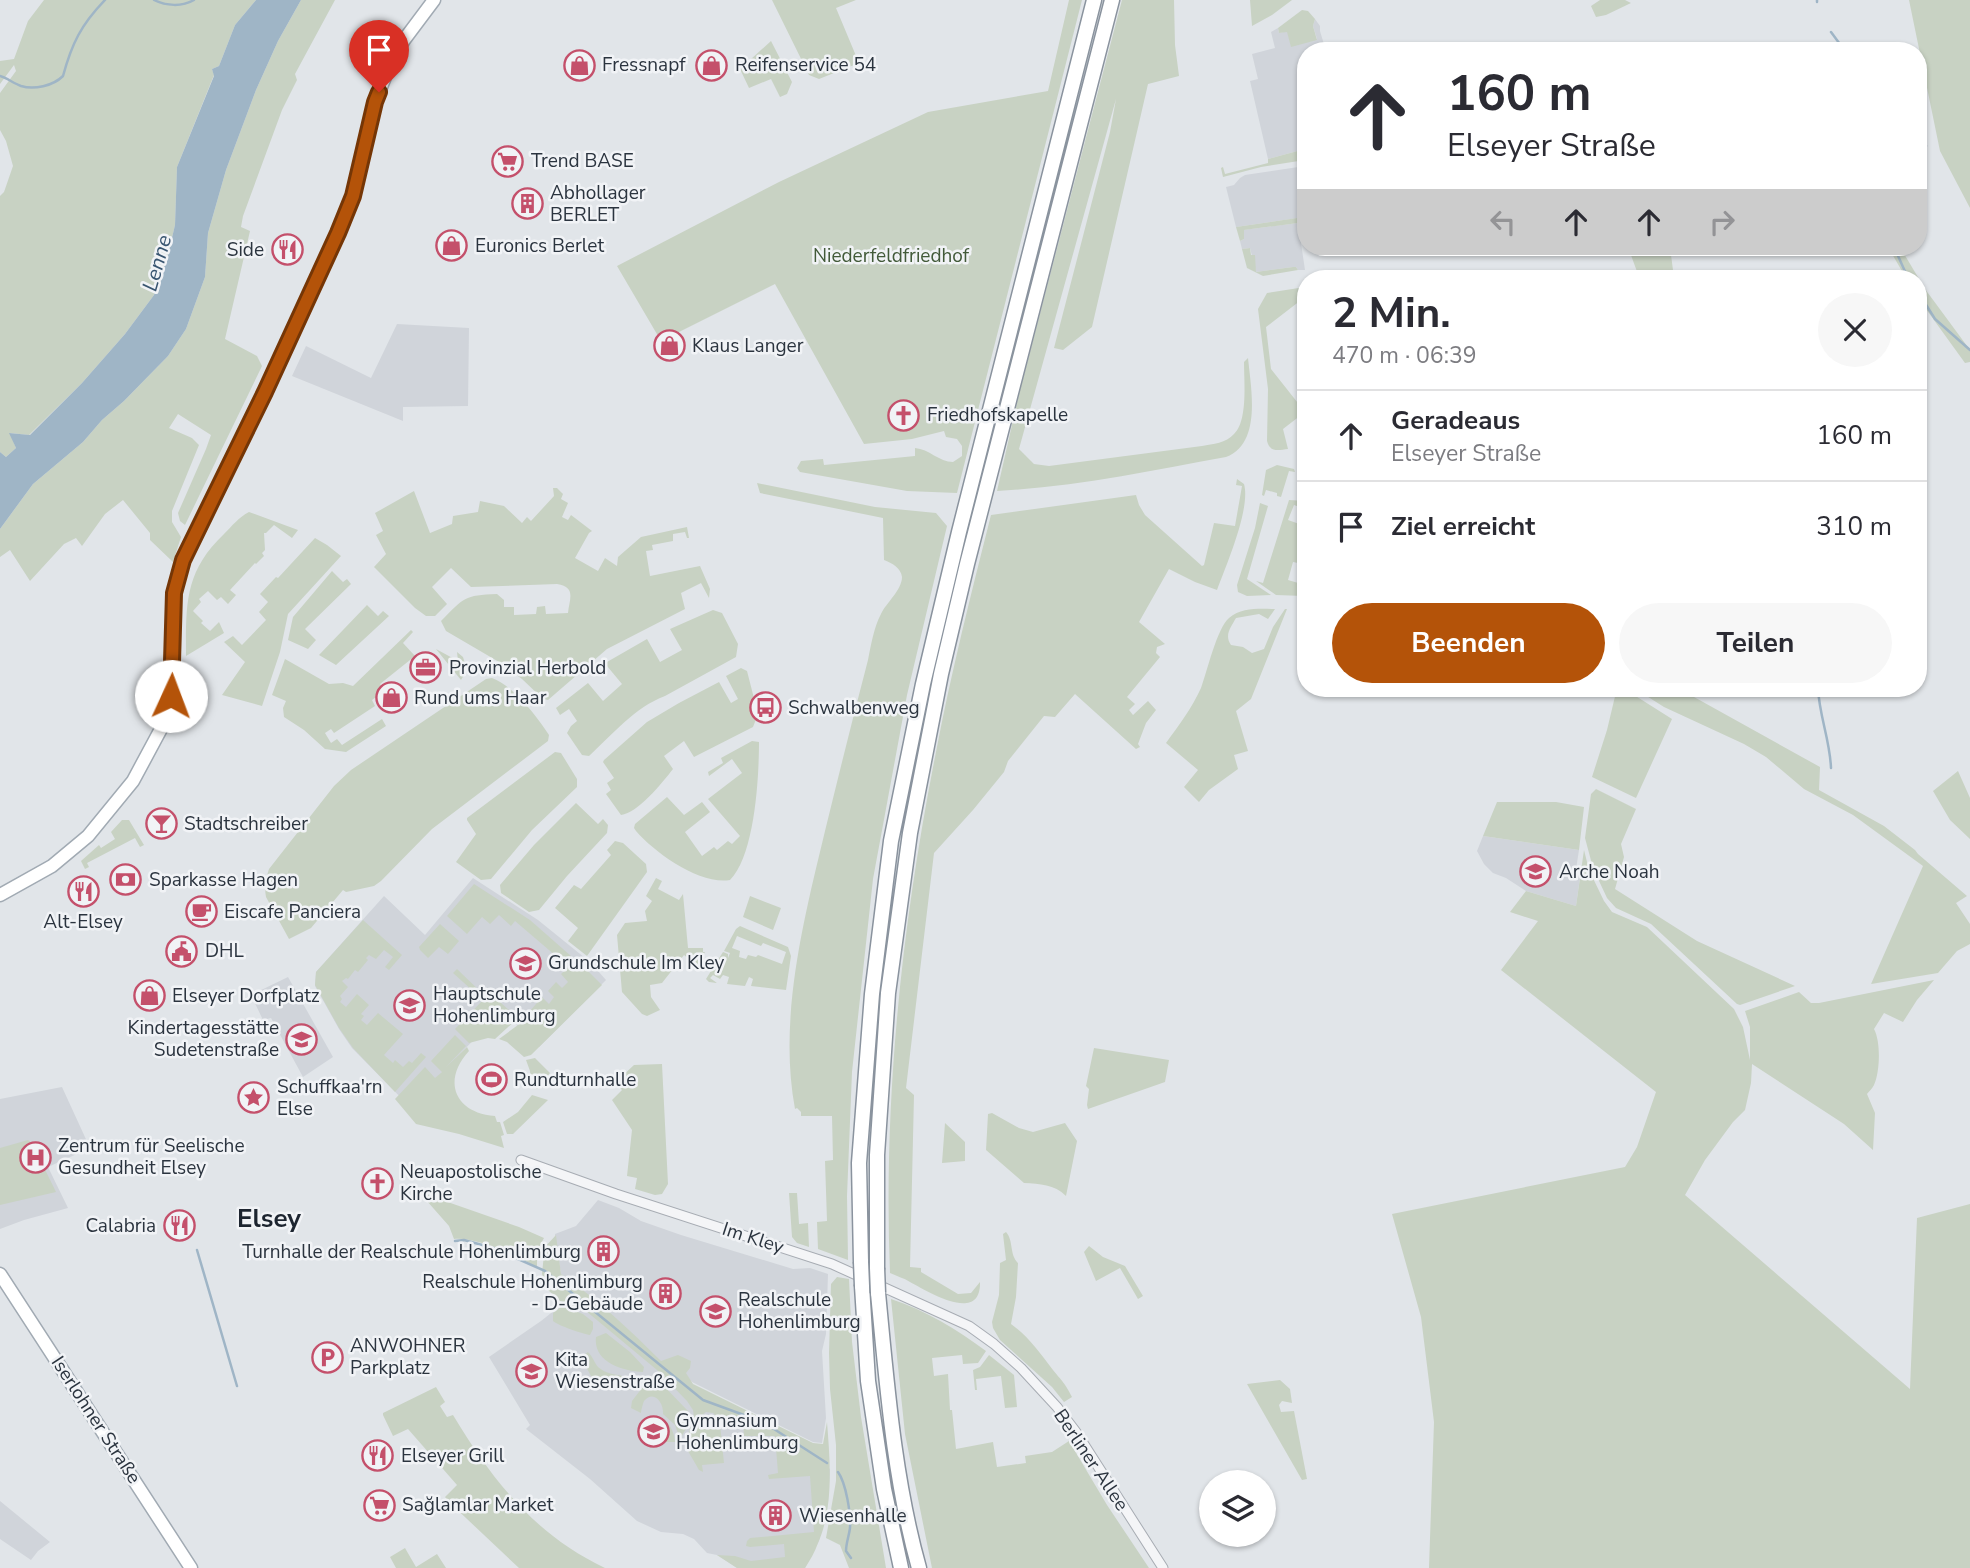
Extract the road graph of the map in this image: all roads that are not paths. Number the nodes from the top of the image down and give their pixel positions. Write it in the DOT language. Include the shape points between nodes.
graph roads {
  1 [pos="434,0"];
  2 [pos="1094,0"];
  3 [pos="1111,0"];
  4 [pos="0,895"];
  5 [pos="521,1160"];
  6 [pos="0,1274"];
  7 [pos="979,1332"];
  8 [pos="191,1568"];
  9 [pos="901,1568"];
  10 [pos="919,1568"];
  11 [pos="1163,1568"];
  1 -- 4 [label="main road" via="391,62 375,102 348,211 183,560 174,593 171,696 162,727 123,794 88,836 52,866"];
  2 -- 9 [label="highway, bridge" via="923,684 891,841 872,994 859,1163 862,1286 868,1381"];
  3 -- 10 [label="highway, bridge" via="941,674 910,833 888,993 877,1155 878,1293 899,1472"];
  5 -- 7 [label="street, Im Kley" via="835,1265"];
  6 -- 8 [label="main road, Iserlohner Straße"];
  7 -- 11 [label="street, Berliner Allee" via="1057,1407"];
}
